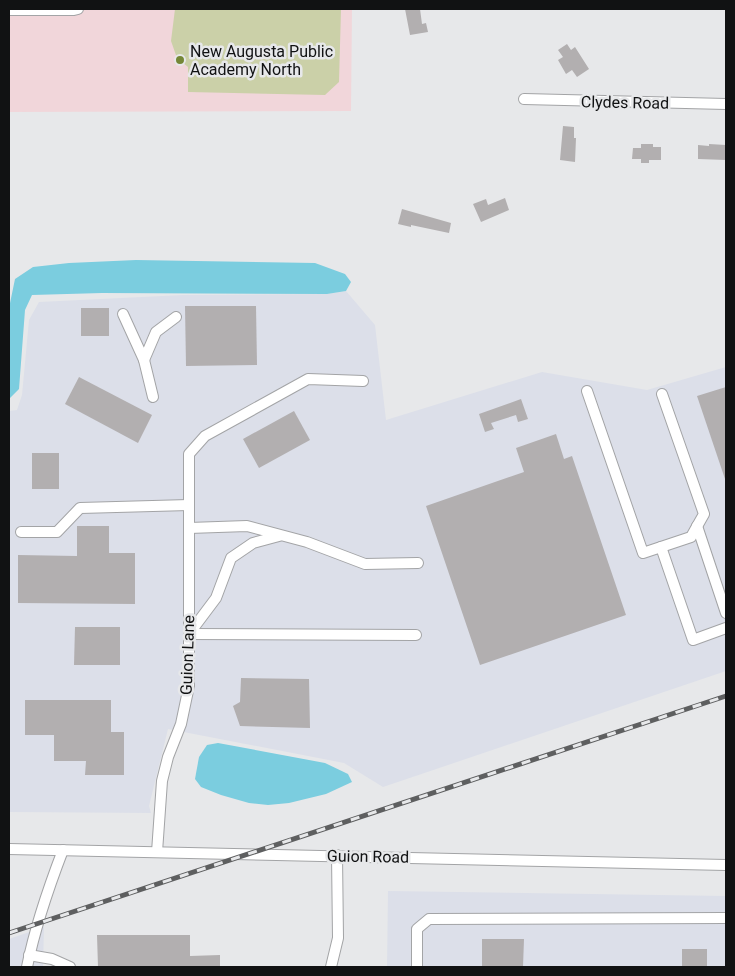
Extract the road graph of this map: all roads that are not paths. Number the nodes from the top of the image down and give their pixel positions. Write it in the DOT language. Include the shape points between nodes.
graph roads {
  1 [pos="78,9"];
  2 [pos="9,10"];
  3 [pos="524,99"];
  4 [pos="726,104"];
  5 [pos="123,314"];
  6 [pos="176,317"];
  7 [pos="144,360"];
  8 [pos="363,381"];
  9 [pos="587,391"];
  10 [pos="662,394"];
  11 [pos="152,397"];
  12 [pos="189,505"];
  13 [pos="698,526"];
  14 [pos="189,528"];
  15 [pos="21,532"];
  16 [pos="281,535"];
  17 [pos="661,547"];
  18 [pos="418,563"];
  19 [pos="726,613"];
  20 [pos="726,628"];
  21 [pos="189,634"];
  22 [pos="416,636"];
  23 [pos="9,849"];
  24 [pos="63,850"];
  25 [pos="158,852"];
  26 [pos="337,855"];
  27 [pos="726,865"];
  28 [pos="726,918"];
  29 [pos="29,954"];
  30 [pos="27,967"];
  31 [pos="70,967"];
  32 [pos="331,967"];
  33 [pos="417,967"];
  1 -- 2 [label="street"];
  3 -- 4 [label="street, Clydes Road"];
  5 -- 7 [label="street"];
  6 -- 7 [label="street" via="156,332"];
  7 -- 11 [label="street"];
  8 -- 12 [label="street, Guion Lane" via="308,379 206,436 189,454"];
  9 -- 17 [label="street" via="643,553"];
  10 -- 13 [label="street" via="704,514"];
  12 -- 14 [label="street, Guion Lane"];
  12 -- 15 [label="street" via="80,508 57,532"];
  13 -- 17 [label="street" via="691,537"];
  13 -- 19 [label="street"];
  14 -- 16 [label="street" via="247,526"];
  14 -- 21 [label="street, Guion Lane"];
  16 -- 18 [label="street" via="365,564"];
  16 -- 21 [label="street" via="253,542 230,558 216,598"];
  17 -- 20 [label="street" via="693,640"];
  21 -- 22 [label="street"];
  21 -- 25 [label="street, Guion Lane" via="187,700 162,781"];
  23 -- 24 [label="street, Guion Road"];
  24 -- 25 [label="street, Guion Road"];
  24 -- 29 [label="street" via="43,902"];
  25 -- 26 [label="street, Guion Road"];
  26 -- 27 [label="street, Guion Road"];
  26 -- 32 [label="street" via="338,938"];
  28 -- 33 [label="street" via="429,919 417,929"];
  29 -- 30 [label="street"];
  29 -- 31 [label="street"];
}
